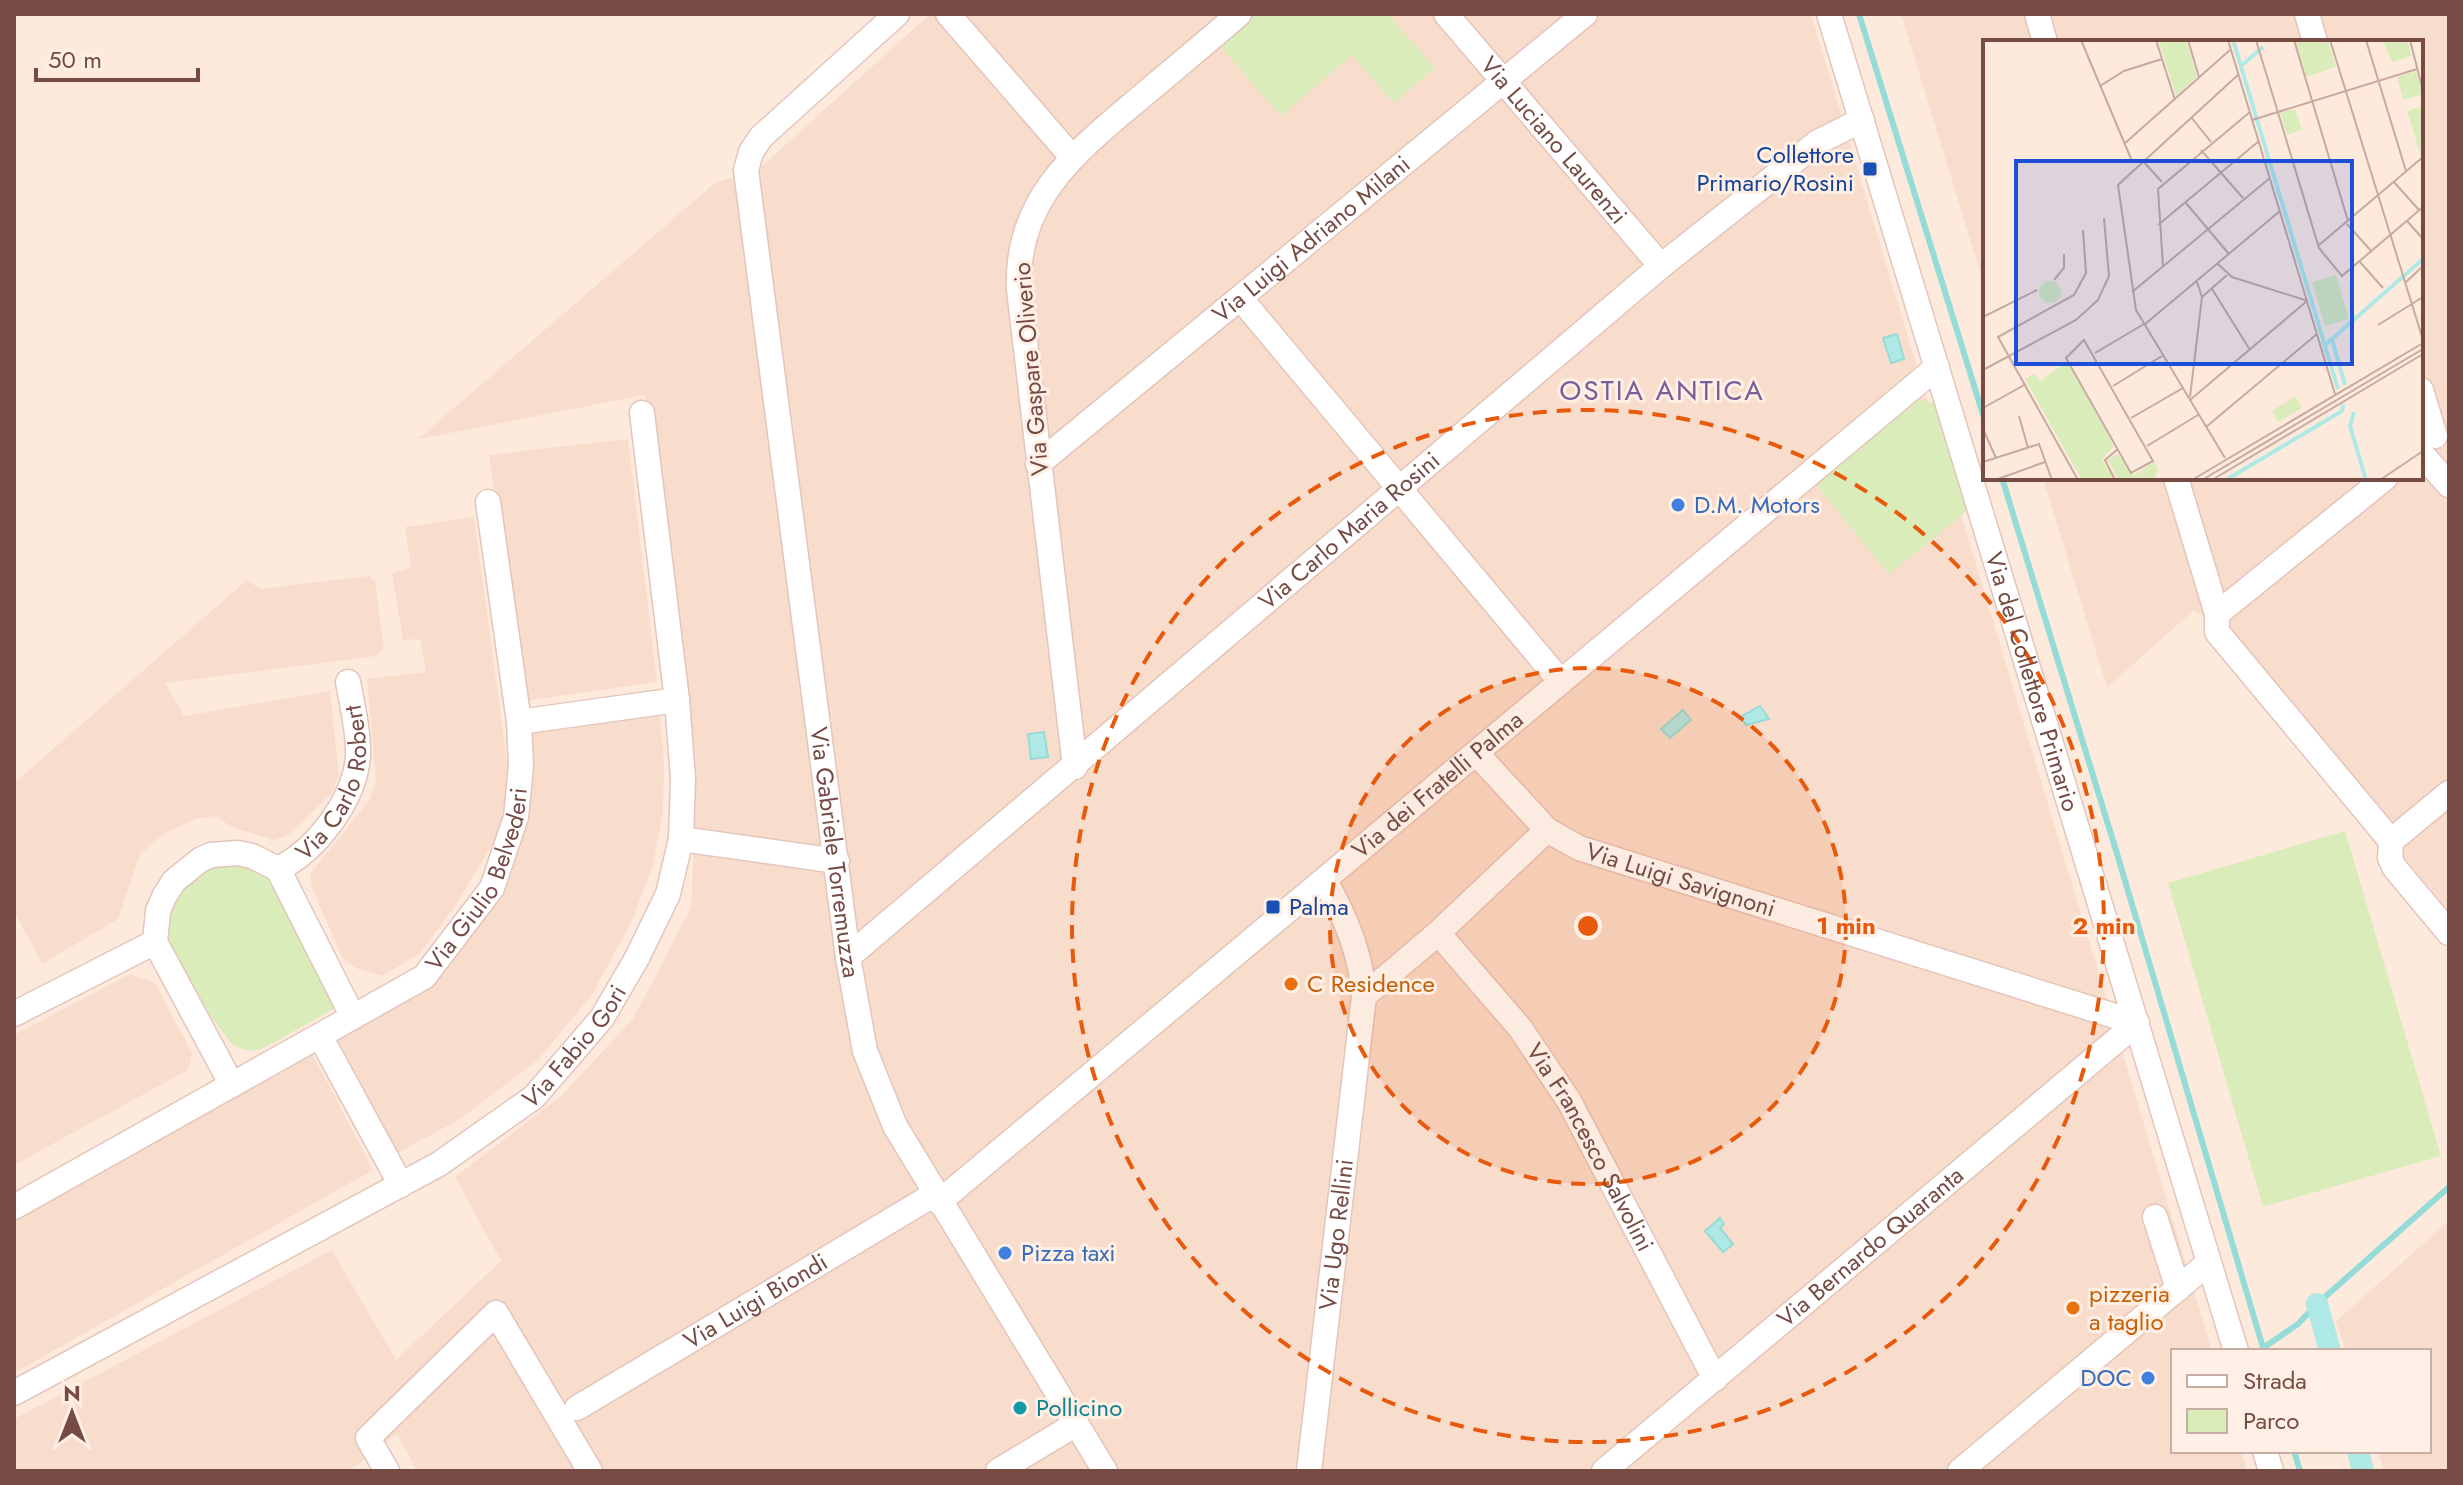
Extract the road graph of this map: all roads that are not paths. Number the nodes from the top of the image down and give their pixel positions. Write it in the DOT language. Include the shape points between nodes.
graph roads {
  1 [pos="897,14"];
  2 [pos="948,14"];
  3 [pos="1239,14"];
  4 [pos="1446,14"];
  5 [pos="1585,14"];
  6 [pos="1829,14"];
  7 [pos="2037,14"];
  8 [pos="2307,14"];
  9 [pos="2044,40"];
  10 [pos="2314,40"];
  11 [pos="1505,82"];
  12 [pos="1862,120"];
  13 [pos="1072,157"];
  14 [pos="1661,266"];
  15 [pos="1241,299"];
  16 [pos="1937,367"];
  17 [pos="2423,399"];
  18 [pos="642,413"];
  19 [pos="2432,440"];
  20 [pos="1038,464"];
  21 [pos="2177,480"];
  22 [pos="2383,480"];
  23 [pos="2449,485"];
  24 [pos="1400,489"];
  25 [pos="488,502"];
  26 [pos="2217,614"];
  27 [pos="348,682"];
  28 [pos="1561,682"];
  29 [pos="677,700"];
  30 [pos="519,722"];
  31 [pos="1476,753"];
  32 [pos="1075,767"];
  33 [pos="2449,793"];
  34 [pos="1547,830"];
  35 [pos="681,839"];
  36 [pos="2391,841"];
  37 [pos="837,861"];
  38 [pos="278,869"];
  39 [pos="1325,881"];
  40 [pos="1438,933"];
  41 [pos="2449,933"];
  42 [pos="155,942"];
  43 [pos="848,957"];
  44 [pos="1364,996"];
  45 [pos="14,1014"];
  46 [pos="353,1017"];
  47 [pos="2137,1023"];
  48 [pos="320,1036"];
  49 [pos="232,1085"];
  50 [pos="401,1185"];
  51 [pos="937,1198"];
  52 [pos="14,1207"];
  53 [pos="2155,1217"];
  54 [pos="2207,1264"];
  55 [pos="2178,1289"];
  56 [pos="2235,1349"];
  57 [pos="1715,1379"];
  58 [pos="14,1393"];
  59 [pos="577,1408"];
  60 [pos="1076,1424"];
  61 [pos="387,1471"];
  62 [pos="590,1471"];
  63 [pos="998,1471"];
  64 [pos="1105,1471"];
  65 [pos="1309,1471"];
  66 [pos="1604,1471"];
  67 [pos="1960,1471"];
  1 -- 37 [label="street, Via Gabriele Torremuzza" via="761,137 746,170"];
  2 -- 13 [label="street"];
  3 -- 13 [label="street, Via Gaspare Oliverio"];
  4 -- 11 [label="street, Via Luciano Laurenzi"];
  5 -- 11 [label="street, Via Luigi Adriano Milani"];
  6 -- 12 [label="street, Via del Collettore Primario"];
  7 -- 9 [label="street"];
  8 -- 10 [label="street"];
  11 -- 14 [label="street, Via Luciano Laurenzi"];
  11 -- 15 [label="street, Via Luigi Adriano Milani"];
  12 -- 14 [label="street, Via Carlo Maria Rosini" via="1818,142"];
  12 -- 16 [label="street, Via del Collettore Primario"];
  13 -- 20 [label="street, Via Gaspare Oliverio" via="1033,214 1019,262"];
  14 -- 24 [label="street, Via Carlo Maria Rosini"];
  15 -- 20 [label="street, Via Luigi Adriano Milani"];
  15 -- 24 [label="street"];
  16 -- 28 [label="street, Via dei Fratelli Palma"];
  16 -- 47 [label="street, Via del Collettore Primario"];
  17 -- 19 [label="street"];
  18 -- 29 [label="street, Via Fabio Gori"];
  19 -- 23 [label="street"];
  20 -- 32 [label="street, Via Gaspare Oliverio"];
  21 -- 26 [label="street"];
  22 -- 26 [label="street"];
  24 -- 28 [label="street"];
  24 -- 32 [label="street, Via Carlo Maria Rosini"];
  25 -- 30 [label="street, Via Giulio Belvederi"];
  26 -- 36 [label="street" via="2217,632"];
  27 -- 38 [label="street, Via Carlo Robert" via="357,743 353,780 328,824 303,852"];
  28 -- 31 [label="street, Via dei Fratelli Palma"];
  29 -- 30 [label="street"];
  29 -- 35 [label="street, Via Fabio Gori"];
  30 -- 46 [label="street, Via Giulio Belvederi" via="516,817 492,888 424,977"];
  31 -- 34 [label="street, Via Luigi Savignoni"];
  31 -- 39 [label="street, Via dei Fratelli Palma"];
  32 -- 43 [label="street, Via Carlo Maria Rosini"];
  33 -- 36 [label="street"];
  34 -- 40 [label="street"];
  34 -- 47 [label="street, Via Luigi Savignoni" via="1579,848"];
  35 -- 37 [label="street"];
  35 -- 50 [label="street, Via Fabio Gori" via="668,894 602,1018 534,1097"];
  36 -- 41 [label="street" via="2394,867"];
  37 -- 43 [label="street, Via Gabriele Torremuzza"];
  38 -- 42 [label="street" via="238,853 200,860 165,895"];
  38 -- 46 [label="street"];
  39 -- 44 [label="street, Via Ugo Rellini" via="1354,942"];
  39 -- 51 [label="street, Via dei Fratelli Palma"];
  40 -- 44 [label="street"];
  40 -- 57 [label="street, Via Francesco Salvolini" via="1520,1028 1569,1101"];
  42 -- 45 [label="street"];
  42 -- 49 [label="street"];
  43 -- 51 [label="street, Via Gabriele Torremuzza" via="868,1064 895,1126"];
  44 -- 65 [label="street, Via Ugo Rellini"];
  46 -- 48 [label="street, Via Giulio Belvederi"];
  47 -- 54 [label="street, Via del Collettore Primario"];
  47 -- 57 [label="street, Via Bernardo Quaranta"];
  48 -- 49 [label="street, Via Giulio Belvederi"];
  48 -- 50 [label="street"];
  49 -- 52 [label="street, Via Giulio Belvederi"];
  50 -- 58 [label="street, Via Fabio Gori"];
  51 -- 59 [label="street, Via Luigi Biondi"];
  51 -- 60 [label="street, Via Gabriele Torremuzza"];
  53 -- 55 [label="street"];
  54 -- 55 [label="street"];
  54 -- 56 [label="street, Via del Collettore Primario"];
  55 -- 67 [label="street"];
  57 -- 66 [label="street, Via Bernardo Quaranta"];
  60 -- 63 [label="street"];
  60 -- 64 [label="street, Via Gabriele Torremuzza"];
  61 -- 62 [label="street" via="368,1438 496,1313"];
}
